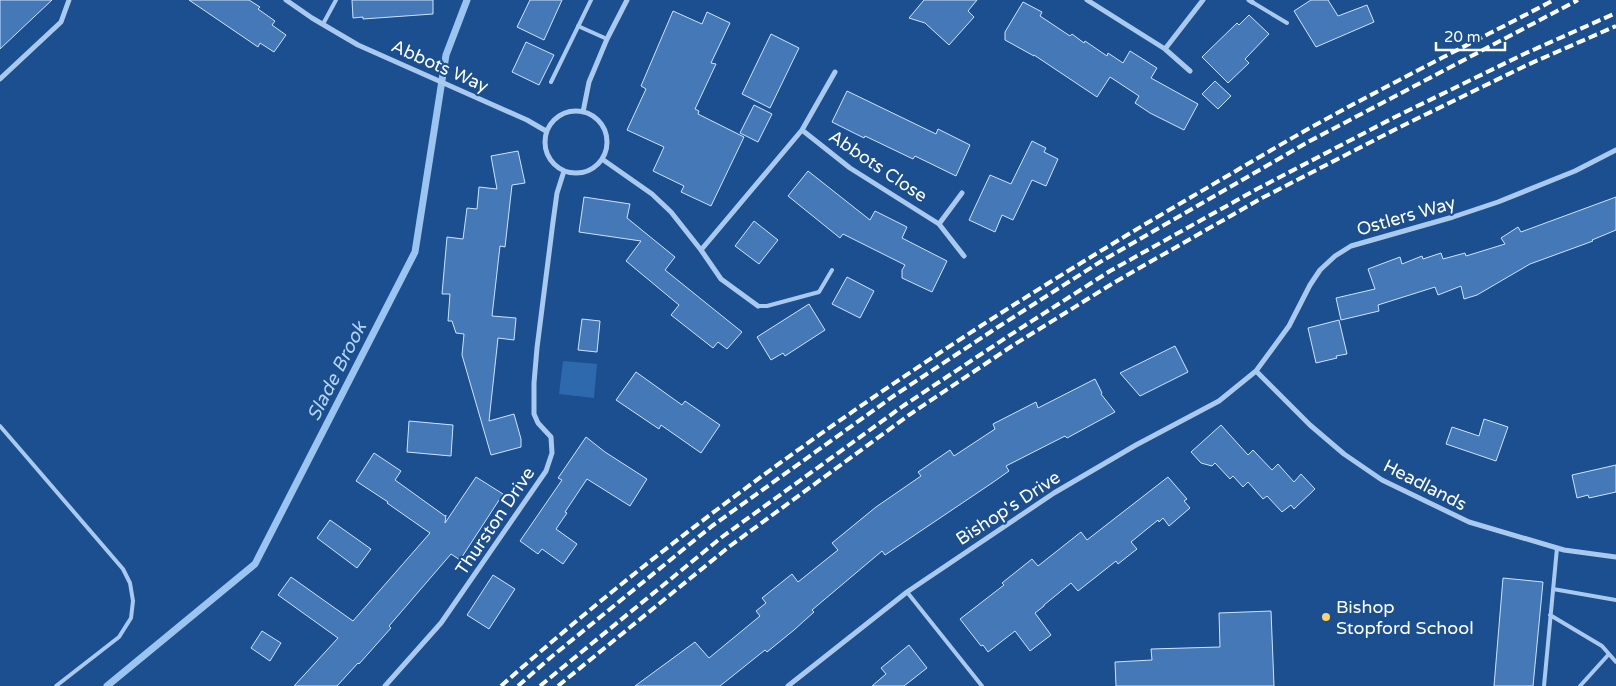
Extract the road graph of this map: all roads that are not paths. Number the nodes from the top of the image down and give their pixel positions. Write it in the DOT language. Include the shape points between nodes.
graph roads {
  1 [pos="69,0"];
  2 [pos="286,0"];
  3 [pos="336,0"];
  4 [pos="591,0"];
  5 [pos="627,0"];
  6 [pos="1087,0"];
  7 [pos="1203,0"];
  8 [pos="1251,1"];
  9 [pos="1287,23"];
  10 [pos="323,24"];
  11 [pos="578,26"];
  12 [pos="608,38"];
  13 [pos="1165,49"];
  14 [pos="1190,71"];
  15 [pos="835,72"];
  16 [pos="1,76"];
  17 [pos="551,82"];
  18 [pos="583,112"];
  19 [pos="802,130"];
  20 [pos="546,131"];
  21 [pos="1616,150"];
  22 [pos="602,159"];
  23 [pos="564,171"];
  24 [pos="962,193"];
  25 [pos="939,224"];
  26 [pos="701,250"];
  27 [pos="964,256"];
  28 [pos="832,270"];
  29 [pos="758,306"];
  30 [pos="1256,371"];
  31 [pos="0,426"];
  32 [pos="1557,548"];
  33 [pos="1616,558"];
  34 [pos="1553,589"];
  35 [pos="907,592"];
  36 [pos="1616,600"];
  37 [pos="1550,615"];
  38 [pos="1609,654"];
  39 [pos="1616,662"];
  40 [pos="56,686"];
  41 [pos="385,686"];
  42 [pos="788,686"];
  43 [pos="982,686"];
  44 [pos="1544,686"];
  45 [pos="1580,686"];
  1 -- 16 [label="street" via="61,22"];
  2 -- 10 [label="street, Abbots Way"];
  3 -- 10 [label="lane"];
  4 -- 11 [label="lane"];
  5 -- 12 [label="street"];
  6 -- 13 [label="street"];
  7 -- 13 [label="street"];
  8 -- 9 [label="lane"];
  10 -- 20 [label="street, Abbots Way" via="358,45"];
  11 -- 12 [label="lane"];
  11 -- 17 [label="lane"];
  12 -- 18 [label="street" via="589,82"];
  13 -- 14 [label="street"];
  15 -- 19 [label="street"];
  18 -- 20 [label="street" via="557,117"];
  18 -- 22 [label="street" via="593,116 605,132"];
  19 -- 25 [label="street, Abbots Close" via="850,168"];
  19 -- 26 [label="street"];
  20 -- 23 [label="street" via="546,152 551,161"];
  21 -- 30 [label="street, Ostlers Way" via="1576,171 1498,202 1351,246 1320,270 1289,326"];
  22 -- 23 [label="street" via="586,171"];
  22 -- 26 [label="street" via="652,194"];
  23 -- 41 [label="street, Thurston Drive" via="557,193 534,383 534,414 551,437 552,453 546,471 441,623"];
  24 -- 25 [label="street"];
  25 -- 27 [label="street, Abbots Close"];
  26 -- 29 [label="street" via="721,279"];
  28 -- 29 [label="lane" via="819,292"];
  30 -- 32 [label="street, Headlands" via="1310,425 1382,480 1469,522"];
  30 -- 35 [label="street, Bishop's Drive" via="1219,401 1054,493"];
  31 -- 40 [label="lane" via="123,569 130,583 131,618 119,637"];
  32 -- 33 [label="street, Headlands"];
  32 -- 34 [label="lane"];
  34 -- 36 [label="lane"];
  34 -- 37 [label="lane"];
  35 -- 42 [label="street, Bishop's Drive"];
  35 -- 43 [label="lane"];
  37 -- 38 [label="lane" via="1602,646"];
  37 -- 44 [label="lane"];
  38 -- 39 [label="lane"];
  38 -- 45 [label="lane"];
}
